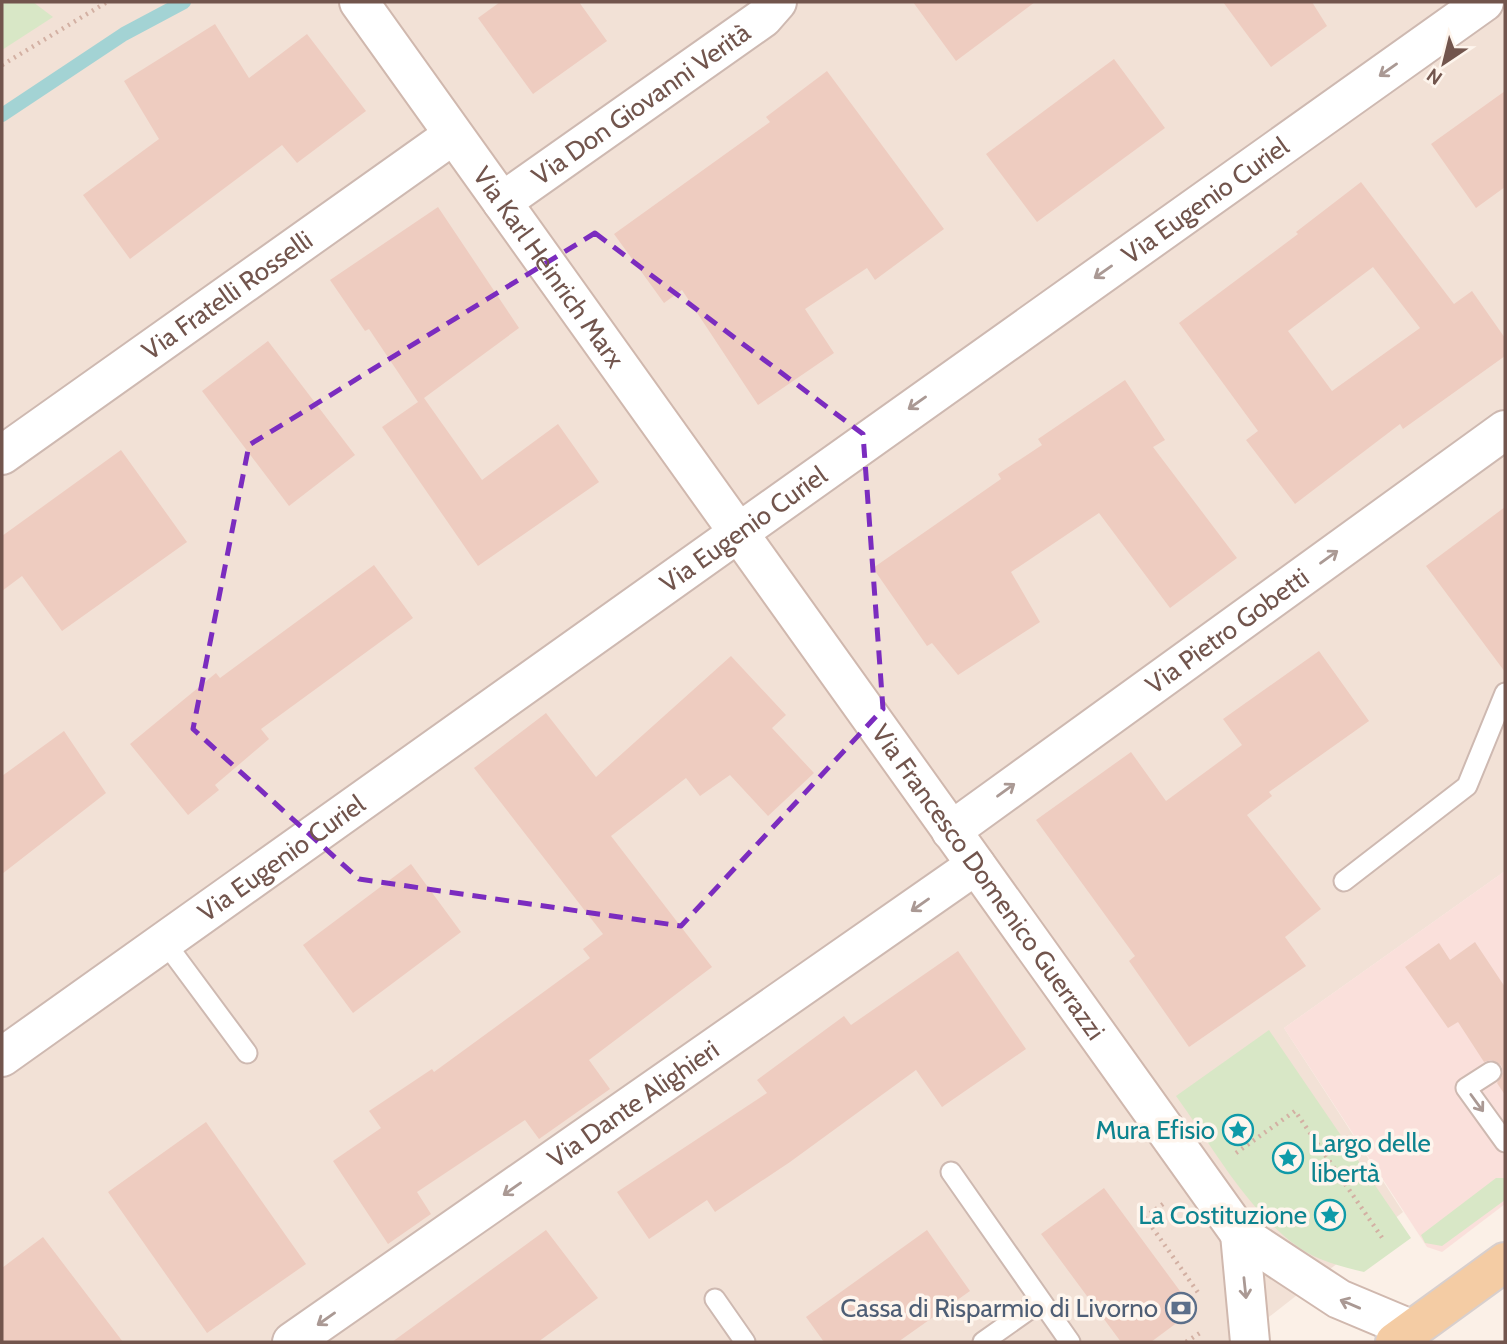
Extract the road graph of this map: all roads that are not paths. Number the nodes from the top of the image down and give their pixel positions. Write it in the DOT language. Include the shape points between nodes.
graph roads {
  1 [pos="359,2"];
  2 [pos="777,2"];
  3 [pos="1484,2"];
  4 [pos="453,135"];
  5 [pos="502,202"];
  6 [pos="1505,430"];
  7 [pos="2,455"];
  8 [pos="737,531"];
  9 [pos="1505,693"];
  10 [pos="951,831"];
  11 [pos="976,865"];
  12 [pos="1344,881"];
  13 [pos="164,941"];
  14 [pos="247,1053"];
  15 [pos="2,1057"];
  16 [pos="1491,1072"];
  17 [pos="1505,1142"];
  18 [pos="951,1172"];
  19 [pos="1240,1234"];
  20 [pos="1505,1262"];
  21 [pos="715,1299"];
  22 [pos="1041,1301"];
  23 [pos="1404,1336"];
  24 [pos="292,1342"];
  25 [pos="745,1342"];
  26 [pos="983,1342"];
  27 [pos="1070,1342"];
  28 [pos="1250,1342"];
  1 -- 4 [label="street, Via Karl Heinrich Marx"];
  2 -- 5 [label="street, Via Don Giovanni Verità" via="763,18"];
  3 -- 8 [label="street, Via Eugenio Curiel, one-way"];
  4 -- 5 [label="street, Via Karl Heinrich Marx"];
  4 -- 7 [label="street, Via Fratelli Rosselli"];
  5 -- 8 [label="street, Via Karl Heinrich Marx"];
  10 -- 6 [label="street, Via Pietro Gobetti, one-way"];
  8 -- 10 [label="street, Via Francesco Domenico Guerrazzi"];
  8 -- 13 [label="street, Via Eugenio Curiel"];
  9 -- 12 [label="lane" via="1467,786"];
  10 -- 11 [label="street, Via Francesco Domenico Guerrazzi"];
  11 -- 19 [label="street, Via Francesco Domenico Guerrazzi"];
  11 -- 24 [label="street, Via Dante Alighieri, one-way"];
  13 -- 14 [label="lane"];
  13 -- 15 [label="street, Via Eugenio Curiel"];
  16 -- 17 [label="lane, one-way" via="1466,1088"];
  18 -- 22 [label="lane"];
  23 -- 19 [label="street, Via Francesco Domenico Guerrazzi, one-way"];
  19 -- 28 [label="street, one-way"];
  20 -- 23 [label="main road"];
  21 -- 25 [label="lane"];
  22 -- 26 [label="lane"];
  22 -- 27 [label="lane"];
}
